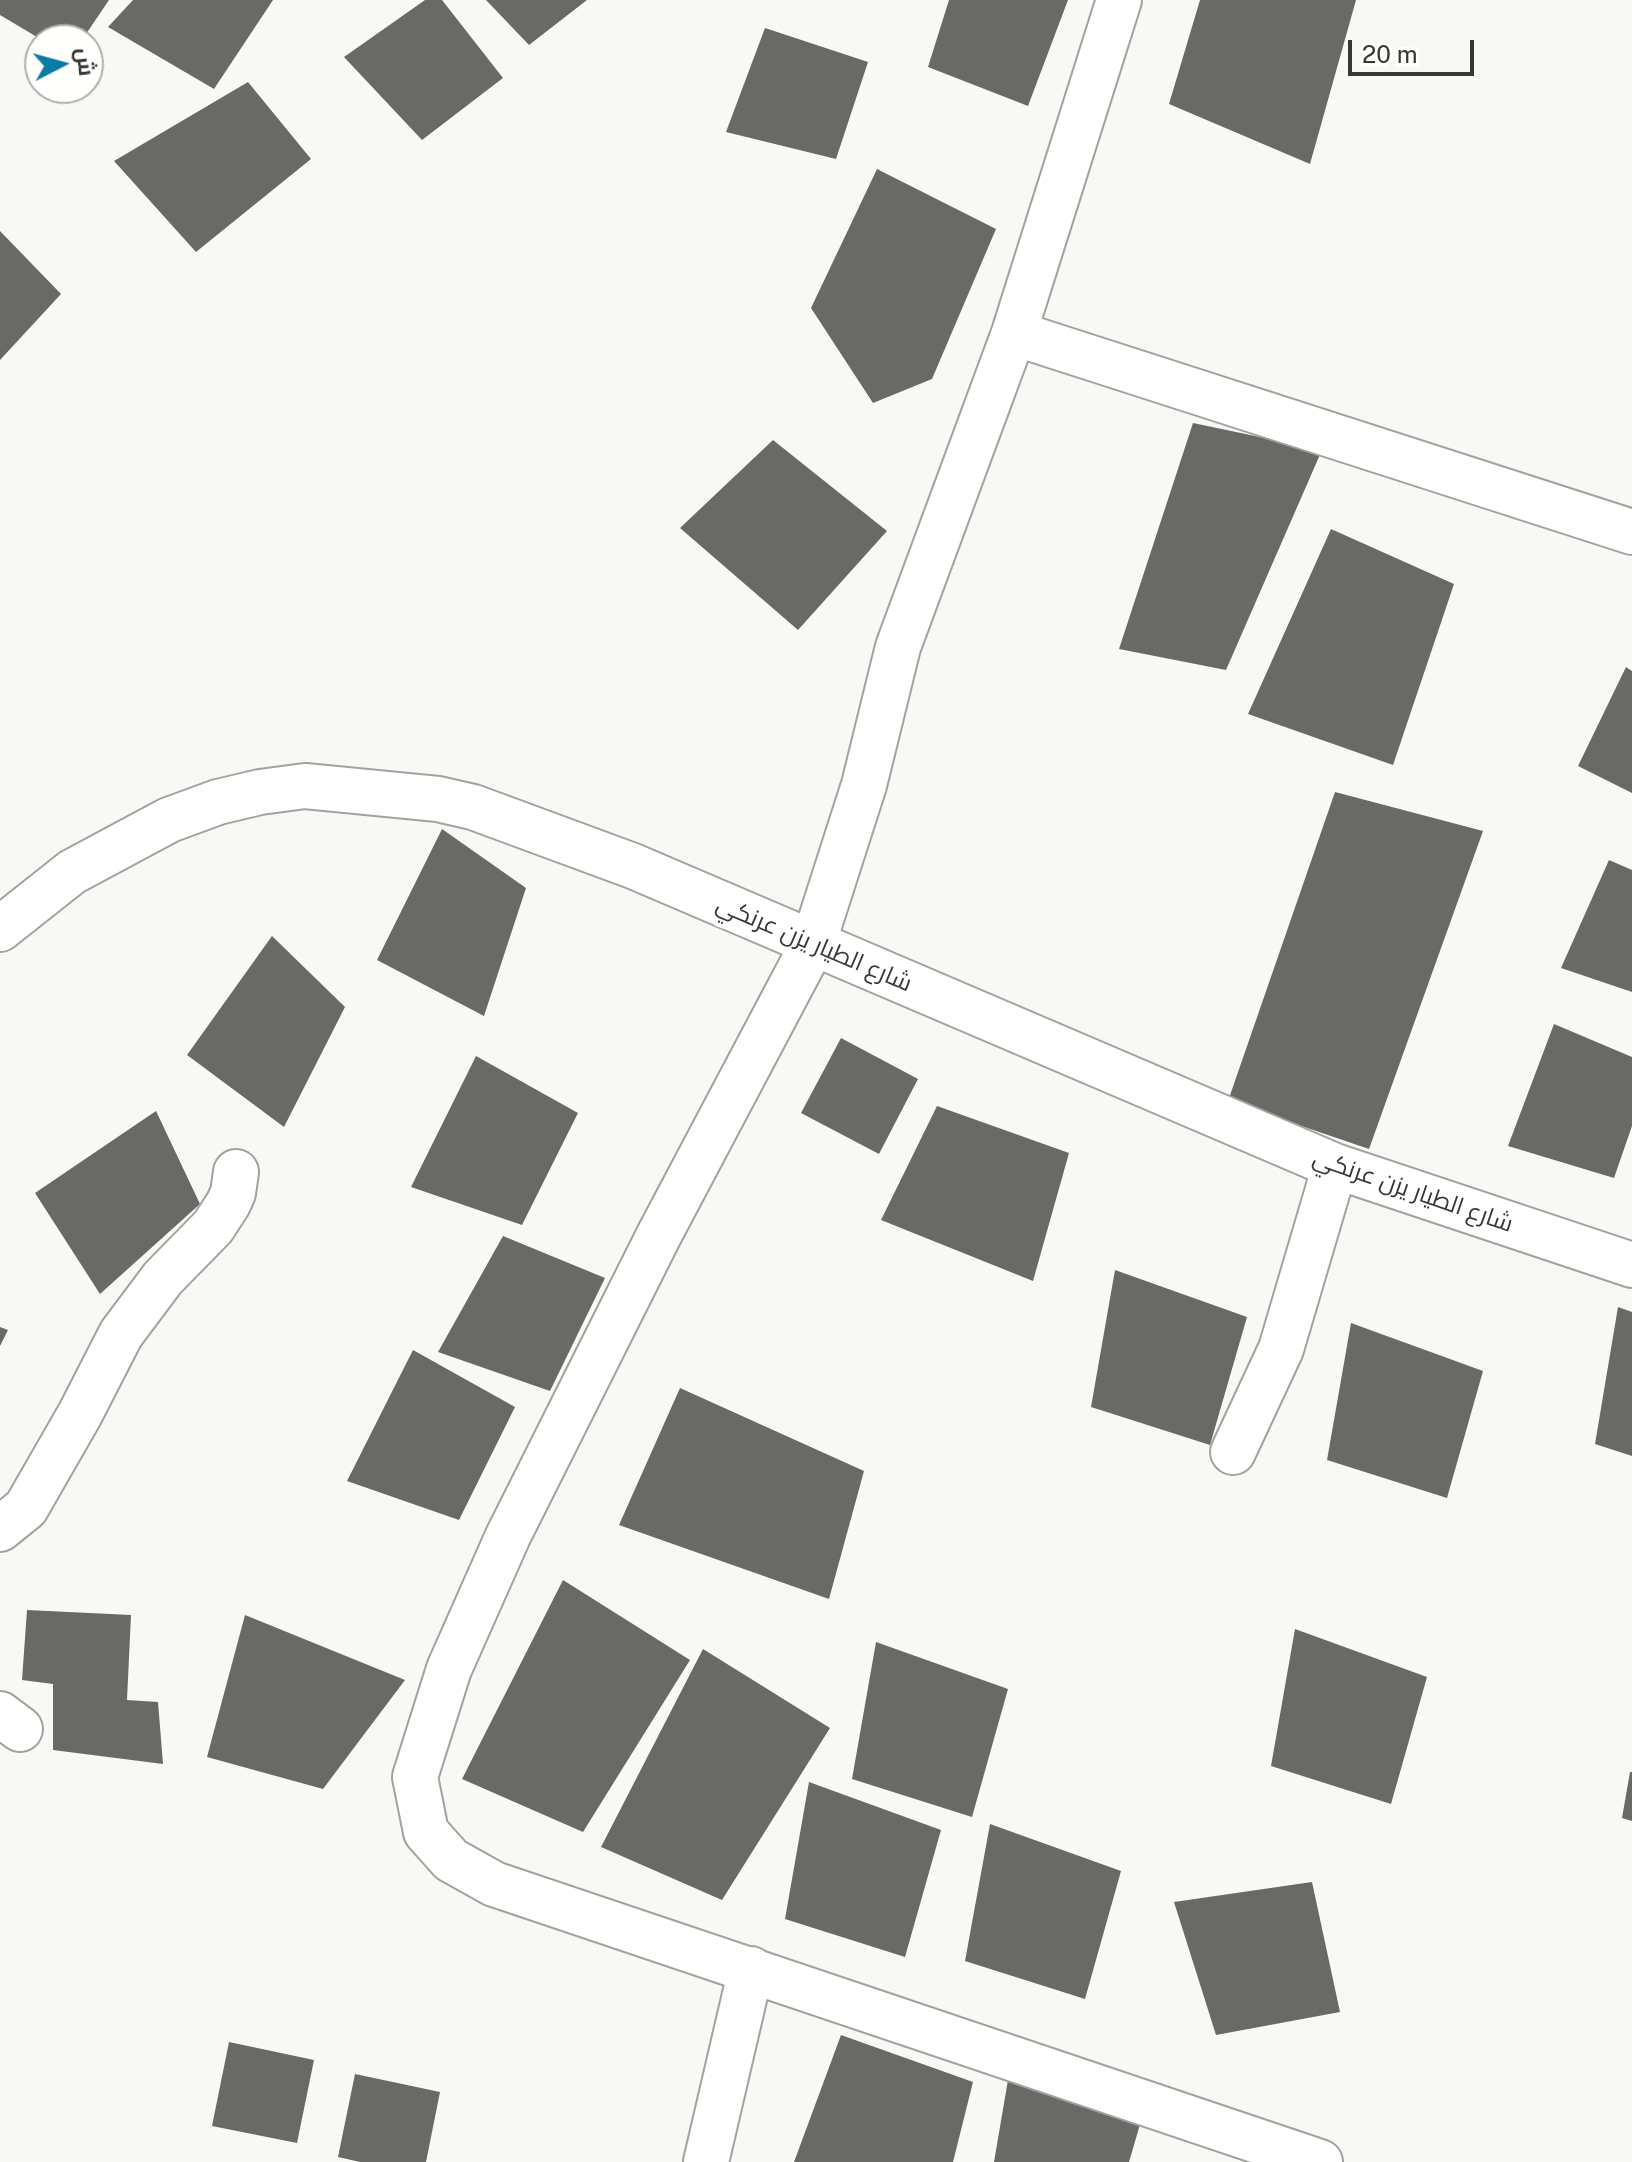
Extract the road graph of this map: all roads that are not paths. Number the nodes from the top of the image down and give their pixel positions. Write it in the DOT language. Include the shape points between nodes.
graph roads {
  1 [pos="1119,0"];
  2 [pos="1014,333"];
  3 [pos="1632,532"];
  4 [pos="0,929"];
  5 [pos="813,944"];
  6 [pos="1335,1166"];
  7 [pos="236,1172"];
  8 [pos="1632,1265"];
  9 [pos="1233,1452"];
  10 [pos="0,1529"];
  11 [pos="751,1969"];
  12 [pos="1306,2159"];
  13 [pos="706,2162"];
  1 -- 2 [label="street"];
  2 -- 3 [label="street"];
  2 -- 5 [label="street" via="898,647 864,785"];
  4 -- 5 [label="street, شارع الطيار يزن عرنكي" via="72,872 169,820 218,802 305,786 473,807 633,866"];
  5 -- 6 [label="street, شارع الطيار يزن عرنكي"];
  5 -- 11 [label="street" via="508,1536 449,1669 415,1777 426,1832 451,1860 494,1884"];
  6 -- 8 [label="street, شارع الطيار يزن عرنكي"];
  6 -- 9 [label="street" via="1281,1349"];
  7 -- 10 [label="street" via="233,1193 213,1227 163,1278 121,1334 26,1508"];
  11 -- 12 [label="street"];
  11 -- 13 [label="street"];
}
